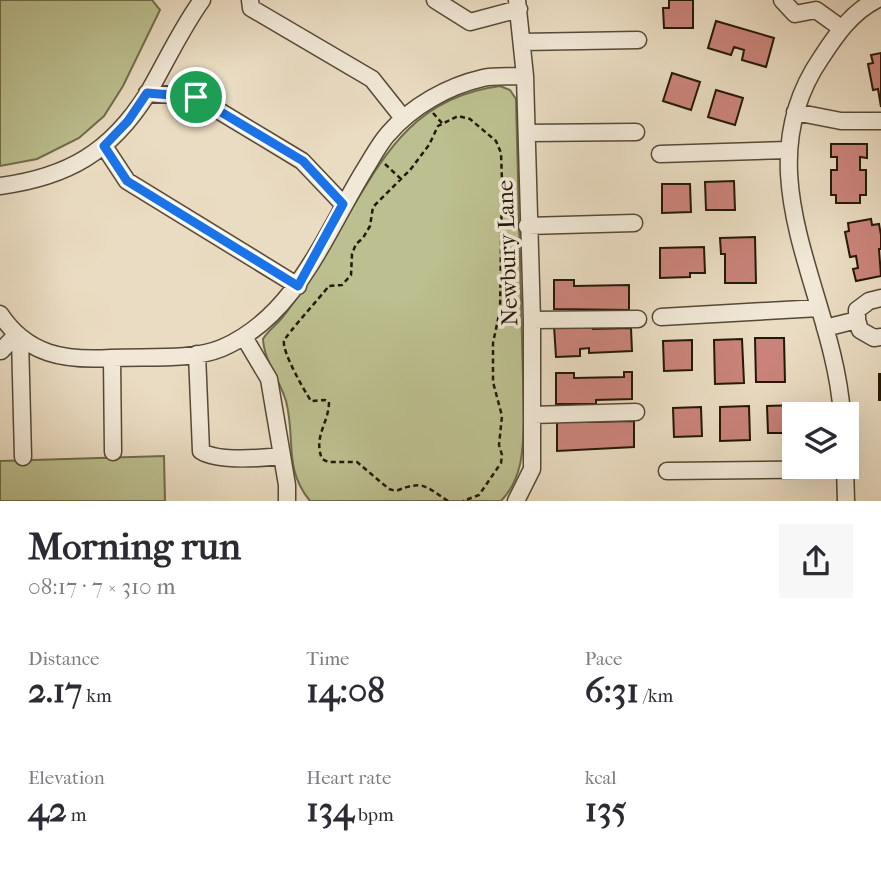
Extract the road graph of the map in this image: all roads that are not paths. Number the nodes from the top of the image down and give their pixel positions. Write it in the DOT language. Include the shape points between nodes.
graph roads {
  1 [pos="202,0"];
  2 [pos="250,0"];
  3 [pos="435,0"];
  4 [pos="782,0"];
  5 [pos="824,0"];
  6 [pos="876,0"];
  7 [pos="518,5"];
  8 [pos="841,28"];
  9 [pos="638,40"];
  10 [pos="522,42"];
  11 [pos="525,76"];
  12 [pos="147,93"];
  13 [pos="795,112"];
  14 [pos="403,118"];
  15 [pos="881,121"];
  16 [pos="636,132"];
  17 [pos="527,133"];
  18 [pos="104,146"];
  19 [pos="788,150"];
  20 [pos="660,154"];
  21 [pos="0,186"];
  22 [pos="343,204"];
  23 [pos="634,223"];
  24 [pos="527,226"];
  25 [pos="298,286"];
  26 [pos="881,298"];
  27 [pos="818,308"];
  28 [pos="0,314"];
  29 [pos="661,317"];
  30 [pos="638,319"];
  31 [pos="531,320"];
  32 [pos="857,320"];
  33 [pos="825,328"];
  34 [pos="18,336"];
  35 [pos="244,337"];
  36 [pos="881,337"];
  37 [pos="1,351"];
  38 [pos="197,354"];
  39 [pos="112,358"];
  40 [pos="841,402"];
  41 [pos="636,412"];
  42 [pos="532,415"];
  43 [pos="113,452"];
  44 [pos="282,456"];
  45 [pos="23,457"];
  46 [pos="782,469"];
  47 [pos="667,471"];
  48 [pos="846,479"];
  49 [pos="288,501"];
  50 [pos="516,501"];
  51 [pos="846,501"];
  1 -- 12 [label="street"];
  2 -- 14 [label="street" via="251,8 372,79"];
  3 -- 7 [label="street" via="470,22"];
  4 -- 8 [label="street" via="795,14 817,10"];
  5 -- 8 [label="street"];
  6 -- 8 [label="street"];
  7 -- 10 [label="street, Newbury Lane"];
  8 -- 13 [label="street" via="809,76"];
  9 -- 10 [label="street"];
  10 -- 11 [label="street, Newbury Lane"];
  11 -- 14 [label="street" via="485,77 442,92"];
  11 -- 17 [label="street, Newbury Lane"];
  12 -- 18 [label="street"];
  12 -- 22 [label="street" via="196,97 303,161"];
  13 -- 15 [label="street" via="841,121"];
  13 -- 19 [label="street"];
  14 -- 22 [label="street" via="386,135"];
  16 -- 17 [label="street"];
  17 -- 24 [label="street, Newbury Lane"];
  18 -- 21 [label="street" via="72,168"];
  18 -- 25 [label="street" via="127,181"];
  19 -- 20 [label="street"];
  19 -- 27 [label="street" via="789,194"];
  22 -- 25 [label="street"];
  23 -- 24 [label="street"];
  24 -- 31 [label="street, Newbury Lane"];
  25 -- 35 [label="street"];
  26 -- 32 [label="street" via="857,310"];
  27 -- 29 [label="street"];
  27 -- 33 [label="street"];
  28 -- 34 [label="street"];
  30 -- 31 [label="street"];
  31 -- 42 [label="street, Newbury Lane"];
  32 -- 33 [label="street"];
  32 -- 36 [label="street" via="860,330"];
  33 -- 40 [label="street"];
  34 -- 37 [label="street"];
  34 -- 39 [label="street" via="40,351 65,357"];
  34 -- 45 [label="street"];
  35 -- 38 [label="street"];
  35 -- 44 [label="street" via="269,379"];
  38 -- 39 [label="street"];
  38 -- 44 [label="street" via="201,451 244,458"];
  39 -- 43 [label="street"];
  41 -- 42 [label="street"];
  42 -- 50 [label="street, Newbury Lane" via="532,469"];
  44 -- 49 [label="street"];
  46 -- 47 [label="street"];
  48 -- 51 [label="street"];
}
